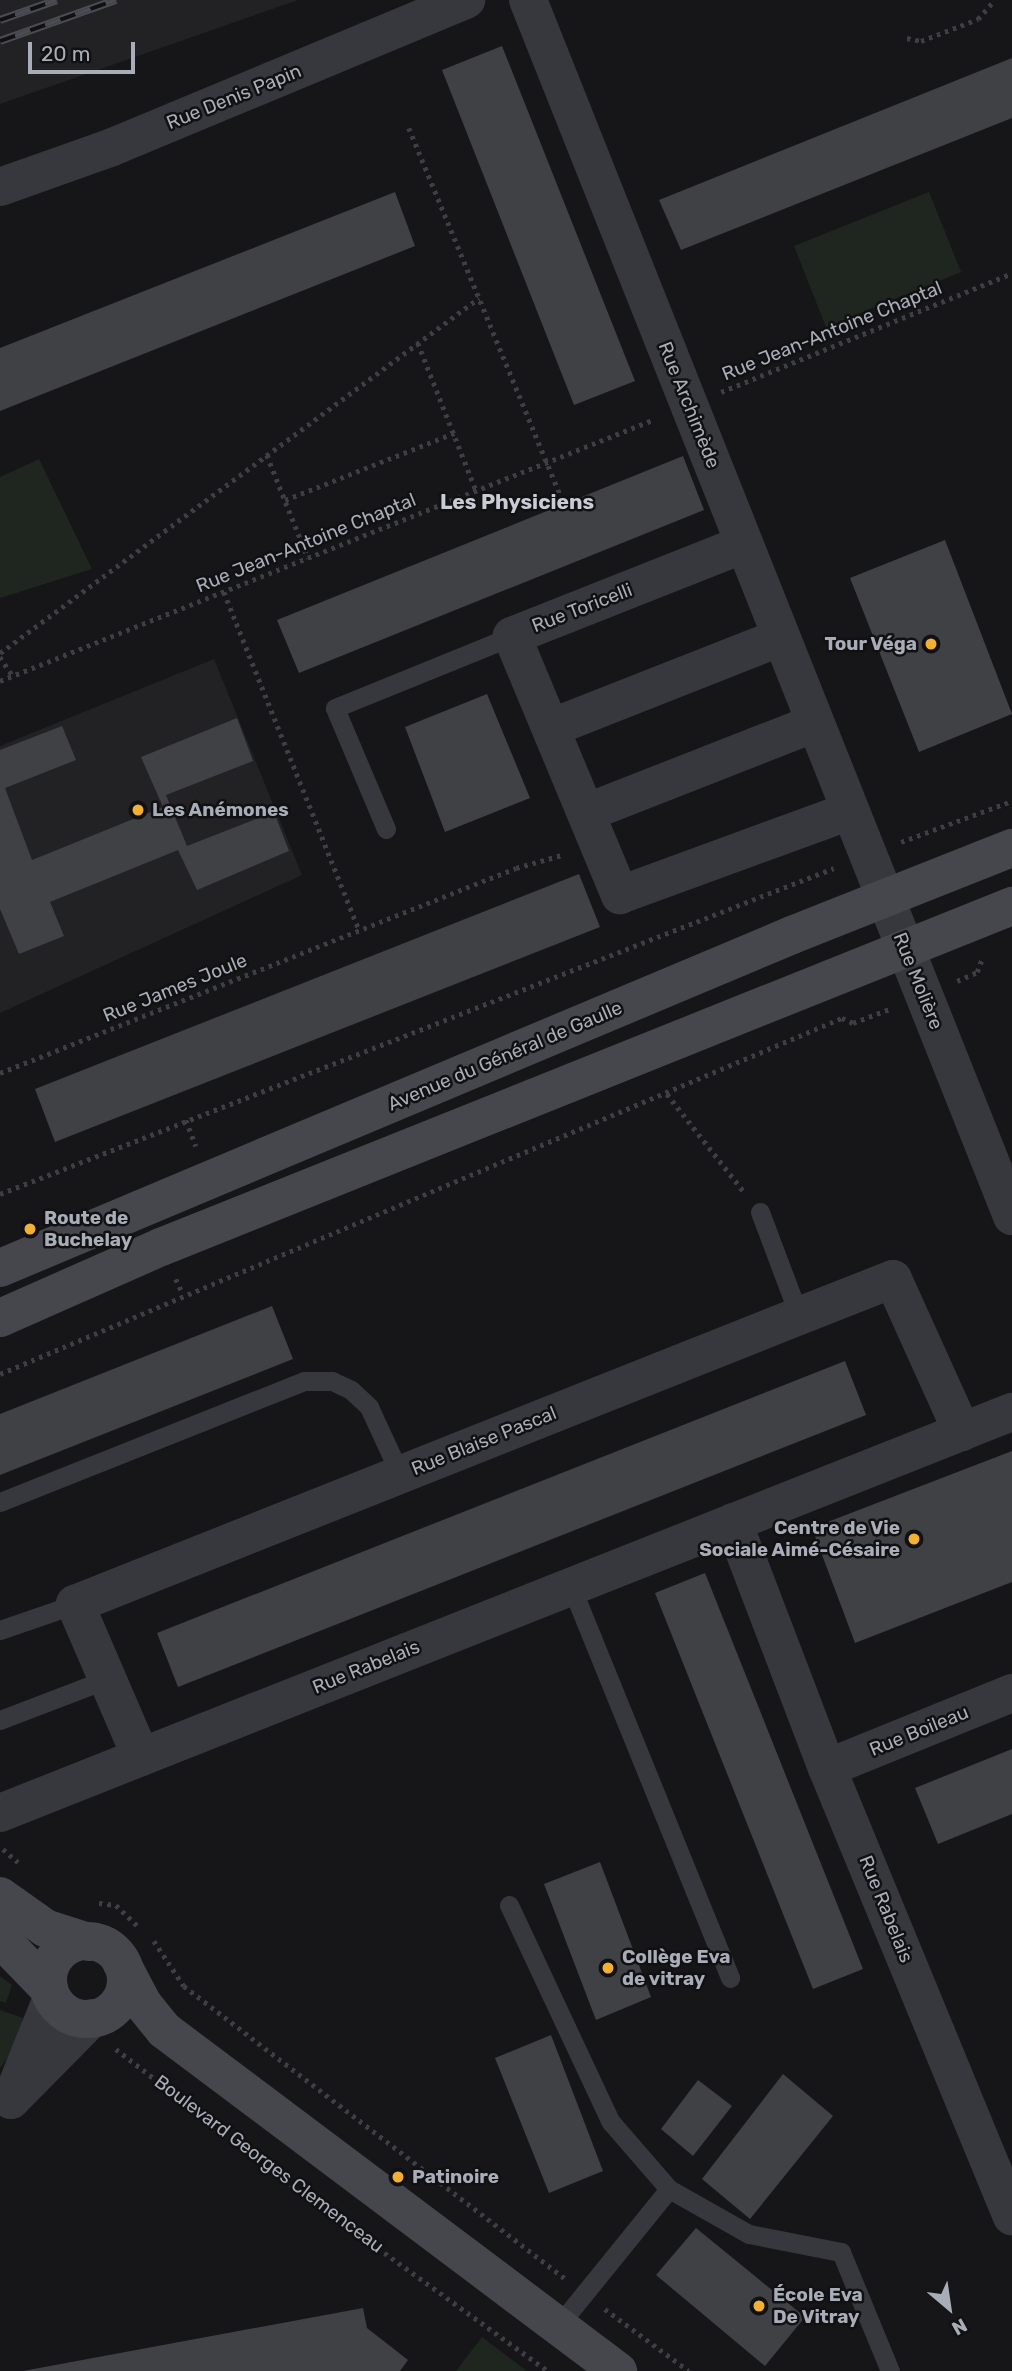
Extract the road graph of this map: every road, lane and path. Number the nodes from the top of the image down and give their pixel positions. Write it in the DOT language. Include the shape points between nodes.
graph roads {
  1 [pos="466,0"];
  2 [pos="528,0"];
  3 [pos="992,3"];
  4 [pos="907,38"];
  5 [pos="409,128"];
  6 [pos="0,187"];
  7 [pos="1012,273"];
  8 [pos="479,298"];
  9 [pos="418,343"];
  10 [pos="689,405"];
  11 [pos="454,433"];
  12 [pos="267,455"];
  13 [pos="546,462"];
  14 [pos="476,490"];
  15 [pos="285,500"];
  16 [pos="564,504"];
  17 [pos="744,544"];
  18 [pos="308,558"];
  19 [pos="224,592"];
  20 [pos="512,636"];
  21 [pos="780,637"];
  22 [pos="0,655"];
  23 [pos="13,676"];
  24 [pos="0,681"];
  25 [pos="815,723"];
  26 [pos="553,726"];
  27 [pos="1012,801"];
  28 [pos="850,811"];
  29 [pos="594,826"];
  30 [pos="386,829"];
  31 [pos="1012,848"];
  32 [pos="867,855"];
  33 [pos="884,897"];
  34 [pos="1012,906"];
  35 [pos="359,930"];
  36 [pos="905,950"];
  37 [pos="991,955"];
  38 [pos="967,977"];
  39 [pos="923,995"];
  40 [pos="0,1073"];
  41 [pos="667,1094"];
  42 [pos="999,1146"];
  43 [pos="0,1194"];
  44 [pos="760,1212"];
  45 [pos="1012,1216"];
  46 [pos="0,1268"];
  47 [pos="799,1316"];
  48 [pos="0,1318"];
  49 [pos="0,1374"];
  50 [pos="1012,1412"];
  51 [pos="962,1432"];
  52 [pos="400,1474"];
  53 [pos="0,1502"];
  54 [pos="733,1522"];
  55 [pos="571,1586"];
  56 [pos="75,1604"];
  57 [pos="0,1630"];
  58 [pos="107,1678"];
  59 [pos="1012,1693"];
  60 [pos="0,1720"];
  61 [pos="141,1757"];
  62 [pos="827,1768"];
  63 [pos="0,1813"];
  64 [pos="0,1846"];
  65 [pos="20,1864"];
  66 [pos="0,1896"];
  67 [pos="93,1903"];
  68 [pos="509,1905"];
  69 [pos="0,1938"];
  70 [pos="89,1941"];
  71 [pos="121,1962"];
  72 [pos="730,1978"];
  73 [pos="51,1993"];
  74 [pos="94,2018"];
  75 [pos="164,2030"];
  76 [pos="65,2045"];
  77 [pos="5,2106"];
  78 [pos="669,2189"];
  79 [pos="1012,2217"];
  80 [pos="584,2292"];
  81 [pos="558,2326"];
  82 [pos="548,2371"];
  83 [pos="618,2371"];
  84 [pos="689,2371"];
  85 [pos="890,2371"];
  1 -- 6 [label="street, Rue Denis Papin" via="110,148"];
  2 -- 10 [label="street, Rue Archimède"];
  3 -- 4 [label="path" via="978,19 922,41"];
  5 -- 8 [label="path"];
  7 -- 10 [label="path, Rue Jean-Antoine Chaptal"];
  8 -- 9 [label="path"];
  8 -- 13 [label="path"];
  9 -- 11 [label="path"];
  9 -- 12 [label="path"];
  10 -- 13 [label="path, Rue Jean-Antoine Chaptal"];
  10 -- 17 [label="street, Rue Archimède"];
  11 -- 14 [label="path"];
  11 -- 15 [label="path"];
  12 -- 15 [label="path"];
  12 -- 22 [label="path"];
  13 -- 14 [label="path, Rue Jean-Antoine Chaptal"];
  13 -- 16 [label="path"];
  14 -- 18 [label="path, Rue Jean-Antoine Chaptal"];
  15 -- 18 [label="path"];
  17 -- 20 [label="street, Rue Toricelli"];
  17 -- 21 [label="street, Rue Archimède"];
  18 -- 19 [label="path, Rue Jean-Antoine Chaptal"];
  19 -- 23 [label="path, Rue Jean-Antoine Chaptal"];
  19 -- 35 [label="path"];
  20 -- 26 [label="street, Rue Toricelli"];
  20 -- 30 [label="lane" via="335,708"];
  21 -- 25 [label="street, Rue Archimède"];
  21 -- 26 [label="street"];
  22 -- 23 [label="path"];
  23 -- 24 [label="path, Rue Jean-Antoine Chaptal"];
  25 -- 28 [label="street, Rue Archimède"];
  25 -- 29 [label="street"];
  26 -- 29 [label="street, Rue Toricelli"];
  27 -- 32 [label="path"];
  28 -- 29 [label="street, Rue Toricelli" via="620,895"];
  28 -- 32 [label="street, Rue Molière"];
  29 -- 35 [label="path, Rue James Joule"];
  31 -- 33 [label="main road, Avenue du Général de Gaulle"];
  32 -- 33 [label="street, Rue Molière"];
  32 -- 43 [label="path"];
  33 -- 36 [label="street, Rue Molière"];
  33 -- 46 [label="main road, Avenue du Général de Gaulle"];
  34 -- 36 [label="main road"];
  35 -- 40 [label="path, Rue James Joule"];
  36 -- 39 [label="street, Rue Molière"];
  36 -- 48 [label="main road" via="174,1242"];
  37 -- 38 [label="path" via="981,959 976,972"];
  39 -- 41 [label="path" via="864,1020 853,1023 842,1018"];
  39 -- 42 [label="street, Rue Molière"];
  41 -- 44 [label="path"];
  41 -- 49 [label="path"];
  42 -- 45 [label="street, Rue Molière"];
  44 -- 47 [label="lane"];
  47 -- 51 [label="street, Rue Blaise Pascal" via="893,1279"];
  47 -- 52 [label="street, Rue Blaise Pascal"];
  50 -- 51 [label="street, Rue Rabelais"];
  51 -- 54 [label="street, Rue Rabelais"];
  52 -- 53 [label="lane" via="369,1407 351,1390 332,1381 304,1381"];
  52 -- 56 [label="street, Rue Blaise Pascal"];
  54 -- 55 [label="street, Rue Rabelais"];
  54 -- 62 [label="street, Rue Rabelais"];
  55 -- 61 [label="street, Rue Rabelais"];
  55 -- 72 [label="lane"];
  56 -- 57 [label="lane"];
  56 -- 58 [label="street"];
  58 -- 60 [label="lane"];
  58 -- 61 [label="street"];
  59 -- 62 [label="street, Rue Boileau"];
  61 -- 63 [label="street, Rue Rabelais"];
  62 -- 79 [label="street, Rue Rabelais"];
  64 -- 65 [label="path"];
  66 -- 70 [label="main road" via="45,1928"];
  67 -- 80 [label="path" via="116,1905 158,1946 184,1986"];
  68 -- 78 [label="lane" via="610,2121"];
  69 -- 73 [label="main road"];
  70 -- 71 [label="main road" via="108,1947"];
  70 -- 73 [label="main road" via="69,1946 54,1959"];
  71 -- 74 [label="main road" via="125,1982 120,2001"];
  71 -- 75 [label="main road" via="143,2004"];
  73 -- 74 [label="main road" via="66,2013"];
  73 -- 77 [label="street"];
  74 -- 75 [label="main road"];
  74 -- 76 [label="street"];
  75 -- 81 [label="main road"];
  76 -- 77 [label="street"];
  76 -- 82 [label="path, Boulevard Georges Clemenceau" via="119,2049 302,2193"];
  78 -- 80 [label="lane"];
  78 -- 85 [label="lane" via="749,2234 841,2252"];
  80 -- 81 [label="lane"];
  80 -- 84 [label="path"];
  81 -- 83 [label="main road"];
}
